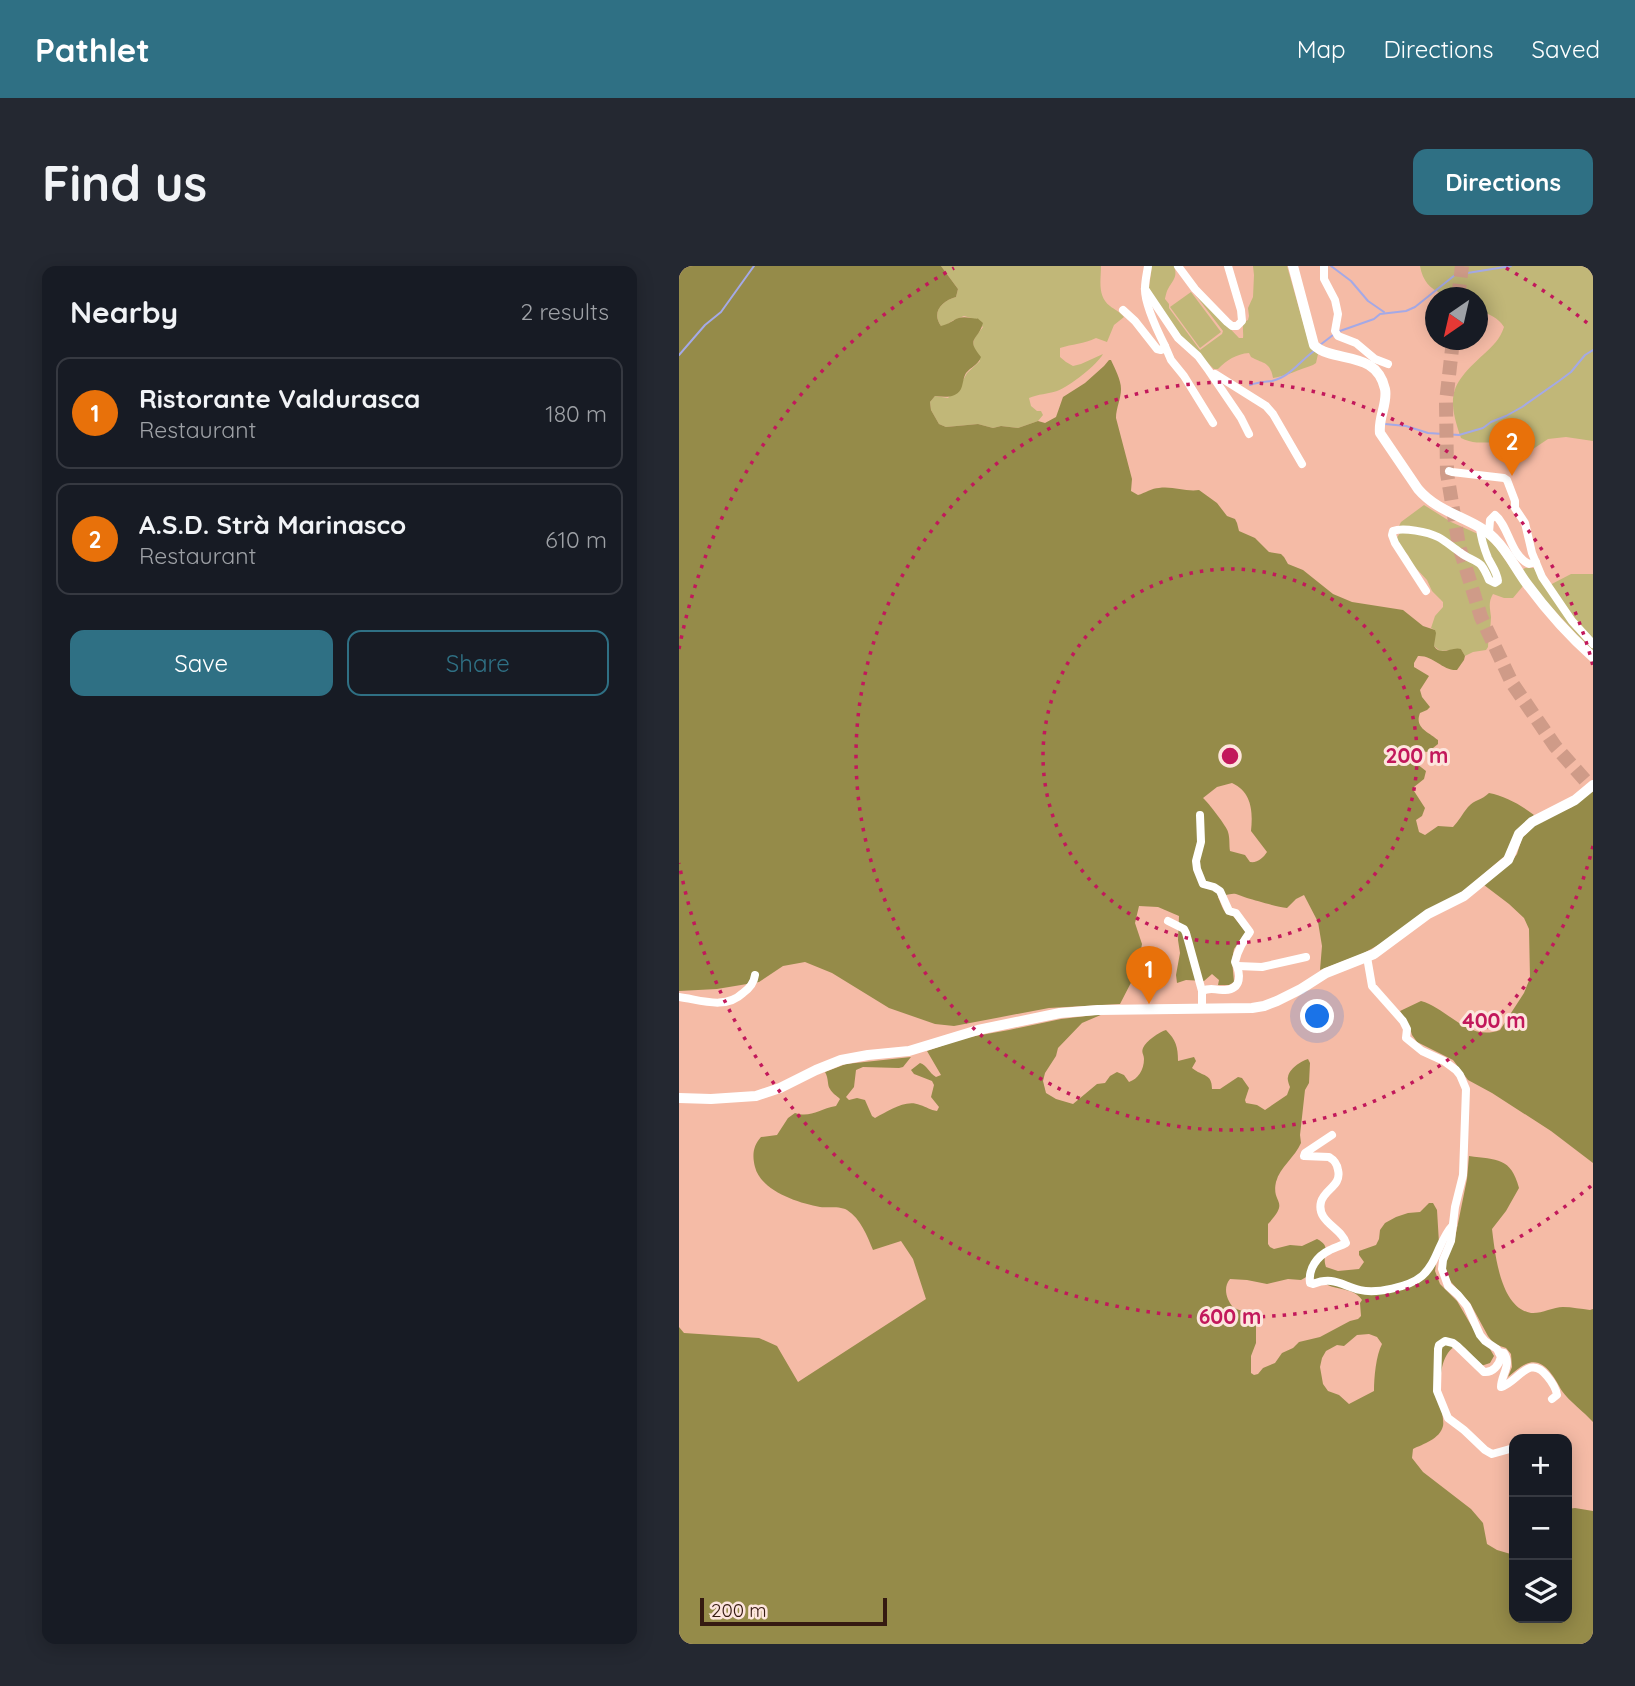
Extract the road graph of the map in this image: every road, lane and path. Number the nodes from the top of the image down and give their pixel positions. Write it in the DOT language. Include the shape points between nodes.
graph roads {
  1 [pos="1148,266"];
  2 [pos="1178,266"];
  3 [pos="1228,266"];
  4 [pos="1293,266"];
  5 [pos="1324,266"];
  6 [pos="1145,289"];
  7 [pos="1123,310"];
  8 [pos="1165,346"];
  9 [pos="1388,364"];
  10 [pos="1209,371"];
  11 [pos="1213,423"];
  12 [pos="1249,434"];
  13 [pos="1302,464"];
  14 [pos="1449,471"];
  15 [pos="1484,530"];
  16 [pos="1536,562"];
  17 [pos="1426,591"];
  18 [pos="1593,644"];
  19 [pos="1593,657"];
  20 [pos="1593,785"];
  21 [pos="1200,815"];
  22 [pos="1168,920"];
  23 [pos="1306,957"];
  24 [pos="1367,957"];
  25 [pos="1238,966"];
  26 [pos="755,975"];
  27 [pos="1202,991"];
  28 [pos="679,996"];
  29 [pos="1202,1008"];
  30 [pos="679,1098"];
  31 [pos="1332,1135"];
  32 [pos="1453,1225"];
  33 [pos="1499,1352"];
  34 [pos="1552,1399"];
  35 [pos="1509,1449"];
  1 -- 6 [label="street"];
  2 -- 3 [label="street" via="1227,322 1237,326 1242,321 1241,310"];
  4 -- 15 [label="main road" via="1314,345 1356,360 1381,380 1385,390 1380,433 1400,465 1424,497"];
  5 -- 9 [label="street" via="1324,279 1338,314 1335,331"];
  6 -- 8 [label="street"];
  6 -- 10 [label="street" via="1178,338"];
  7 -- 8 [label="street" via="1158,349"];
  8 -- 11 [label="street"];
  10 -- 12 [label="street"];
  10 -- 13 [label="street" via="1266,407"];
  14 -- 16 [label="street" via="1507,480"];
  15 -- 16 [label="street" via="1495,515 1523,561"];
  15 -- 17 [label="street" via="1481,539 1498,576 1495,583 1479,563 1432,534 1393,531 1395,543"];
  15 -- 19 [label="main road" via="1555,620"];
  16 -- 18 [label="street" via="1572,621"];
  20 -- 24 [label="main road" via="1532,822 1519,834 1508,860 1464,896"];
  21 -- 25 [label="street" via="1201,842 1195,865 1202,882 1217,889 1229,911 1250,932 1238,950"];
  22 -- 27 [label="street" via="1186,933"];
  23 -- 25 [label="street" via="1262,967"];
  24 -- 29 [label="main road" via="1264,1006"];
  24 -- 32 [label="street" via="1372,986 1406,1025 1409,1042 1450,1064 1467,1089 1463,1175"];
  25 -- 27 [label="street" via="1236,986"];
  26 -- 28 [label="street" via="753,984 733,1001 701,1002"];
  27 -- 29 [label="street"];
  29 -- 30 [label="main road" via="1047,1015 909,1051 841,1060 756,1096"];
  31 -- 32 [label="street" via="1304,1156 1334,1160 1338,1182 1321,1201 1320,1211 1346,1243 1318,1257 1310,1283 1333,1280 1373,1291 1406,1284 1432,1265"];
  32 -- 33 [label="street" via="1443,1260 1444,1277 1467,1306 1485,1342"];
  33 -- 34 [label="street" via="1508,1361 1501,1387 1528,1368 1537,1368 1556,1390"];
  33 -- 35 [label="street" via="1498,1366 1484,1372 1453,1343 1441,1342 1437,1391 1448,1418 1485,1450 1492,1454"];
}
